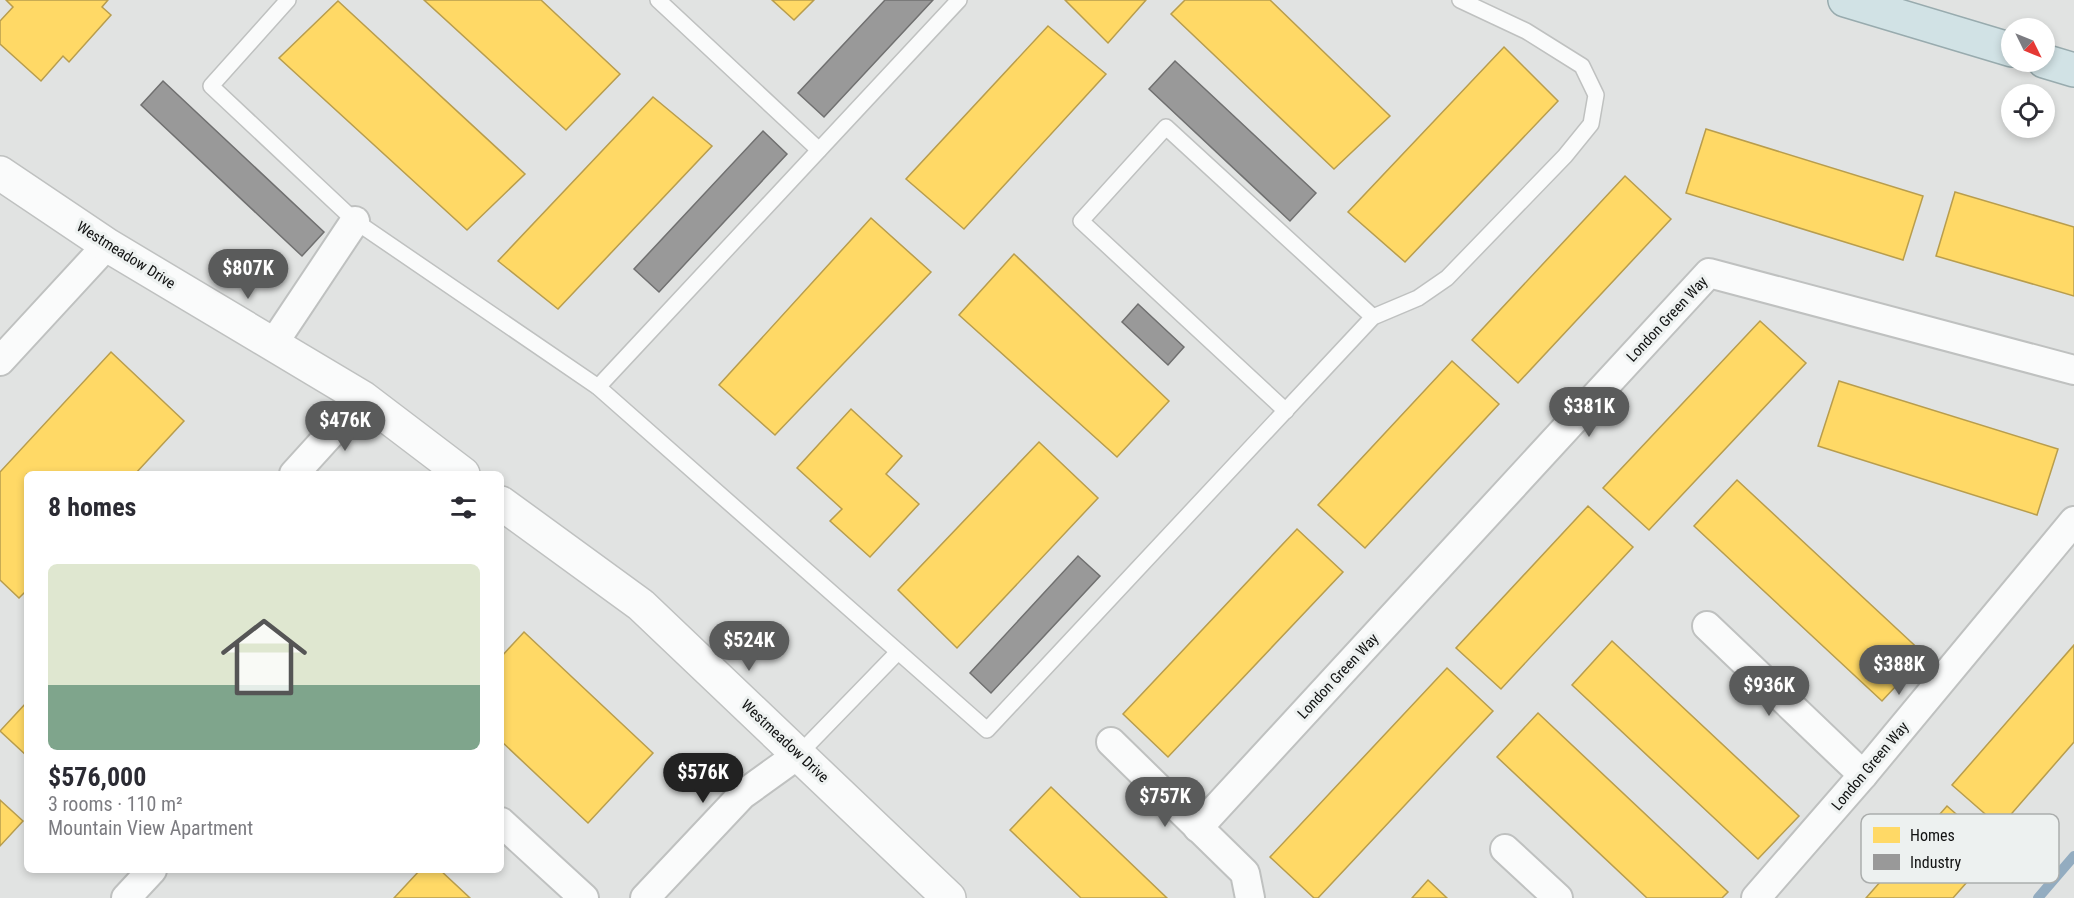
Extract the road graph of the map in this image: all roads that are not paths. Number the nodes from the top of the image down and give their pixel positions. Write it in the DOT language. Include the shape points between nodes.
graph roads {
  1 [pos="288,0"];
  2 [pos="658,0"];
  3 [pos="959,0"];
  4 [pos="1460,0"];
  5 [pos="1845,0"];
  6 [pos="2001,47"];
  7 [pos="2055,64"];
  8 [pos="2074,70"];
  9 [pos="819,150"];
  10 [pos="0,173"];
  11 [pos="355,221"];
  12 [pos="107,245"];
  13 [pos="1373,317"];
  14 [pos="6,344"];
  15 [pos="273,344"];
  16 [pos="2074,370"];
  17 [pos="598,387"];
  18 [pos="363,398"];
  19 [pos="1286,411"];
  20 [pos="297,471"];
  21 [pos="459,471"];
  22 [pos="504,505"];
  23 [pos="2074,521"];
  24 [pos="1707,626"];
  25 [pos="898,652"];
  26 [pos="1111,742"];
  27 [pos="799,754"];
  28 [pos="1863,775"];
  29 [pos="504,825"];
  30 [pos="1198,828"];
  31 [pos="1505,849"];
  32 [pos="149,873"];
  33 [pos="126,898"];
  34 [pos="584,898"];
  35 [pos="645,898"];
  36 [pos="949,898"];
  37 [pos="1250,898"];
  38 [pos="1558,898"];
  39 [pos="1756,898"];
  1 -- 11 [label="lane" via="211,86"];
  2 -- 9 [label="lane"];
  3 -- 9 [label="lane"];
  4 -- 13 [label="lane" via="1526,31 1582,66 1596,95 1591,124 1447,278 1418,298"];
  5 -- 6 [label="highway"];
  7 -- 8 [label="highway"];
  9 -- 17 [label="lane"];
  10 -- 12 [label="street, Westmeadow Drive"];
  11 -- 15 [label="street"];
  11 -- 17 [label="lane"];
  12 -- 14 [label="street"];
  12 -- 15 [label="street, Westmeadow Drive"];
  13 -- 19 [label="lane"];
  13 -- 19 [label="lane" via="1166,127 1081,221"];
  15 -- 18 [label="street, Westmeadow Drive"];
  16 -- 30 [label="street, London Green Way" via="1709,273"];
  17 -- 25 [label="lane"];
  18 -- 20 [label="street"];
  18 -- 21 [label="street, Westmeadow Drive"];
  19 -- 25 [label="lane" via="987,730"];
  22 -- 27 [label="street, Westmeadow Drive" via="641,605"];
  23 -- 28 [label="street, London Green Way"];
  24 -- 28 [label="street"];
  25 -- 27 [label="lane"];
  26 -- 30 [label="street"];
  27 -- 35 [label="street" via="742,795"];
  27 -- 36 [label="street, Westmeadow Drive"];
  28 -- 39 [label="street, London Green Way"];
  29 -- 34 [label="street"];
  30 -- 37 [label="street" via="1245,873"];
  31 -- 38 [label="street"];
  32 -- 33 [label="street"];
}
